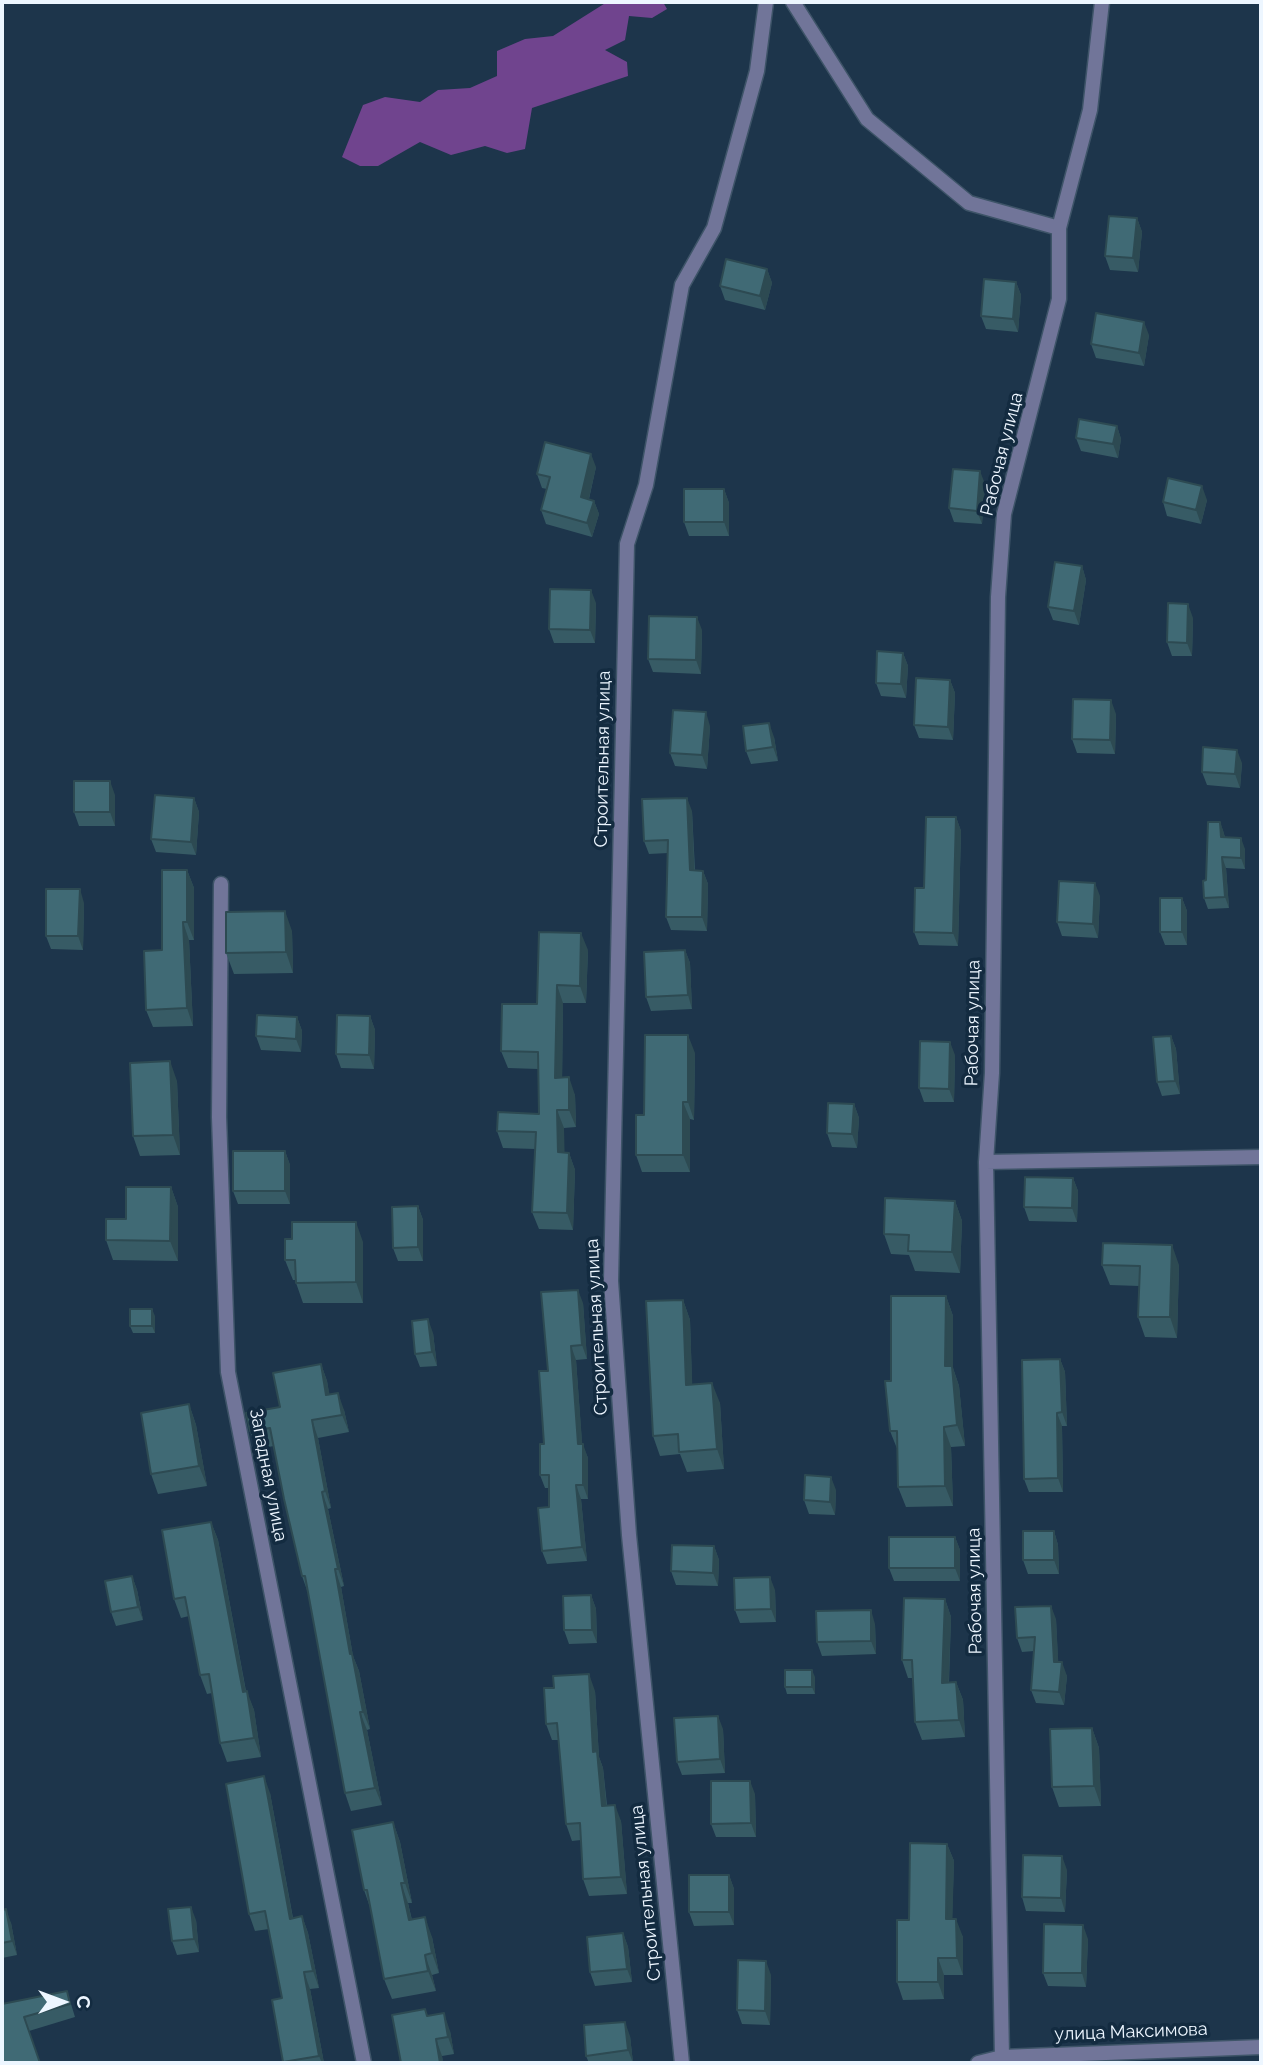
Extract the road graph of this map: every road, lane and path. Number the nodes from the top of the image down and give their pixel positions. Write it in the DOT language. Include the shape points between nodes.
graph roads {
  1 [pos="766,2"];
  2 [pos="793,2"];
  3 [pos="1102,2"];
  4 [pos="1059,228"];
  5 [pos="221,884"];
  6 [pos="1261,1157"];
  7 [pos="986,1163"];
  8 [pos="1261,2046"];
  9 [pos="1002,2057"];
  10 [pos="364,2063"];
  11 [pos="682,2063"];
  12 [pos="978,2063"];
  1 -- 11 [label="street, Строительная улица" via="757,71 714,228 682,285 646,485 627,544 611,1281 629,1535"];
  2 -- 4 [label="street" via="867,118 969,203"];
  3 -- 4 [label="street, Рабочая улица" via="1090,110"];
  4 -- 7 [label="street, Рабочая улица" via="1059,299 1004,514 998,597 992,1073"];
  5 -- 10 [label="street, Западная улица" via="219,1117 229,1372"];
  6 -- 7 [label="street"];
  7 -- 9 [label="street, Рабочая улица"];
  8 -- 9 [label="street, улица Максимова"];
  9 -- 12 [label="street, улица Максимова"];
}
